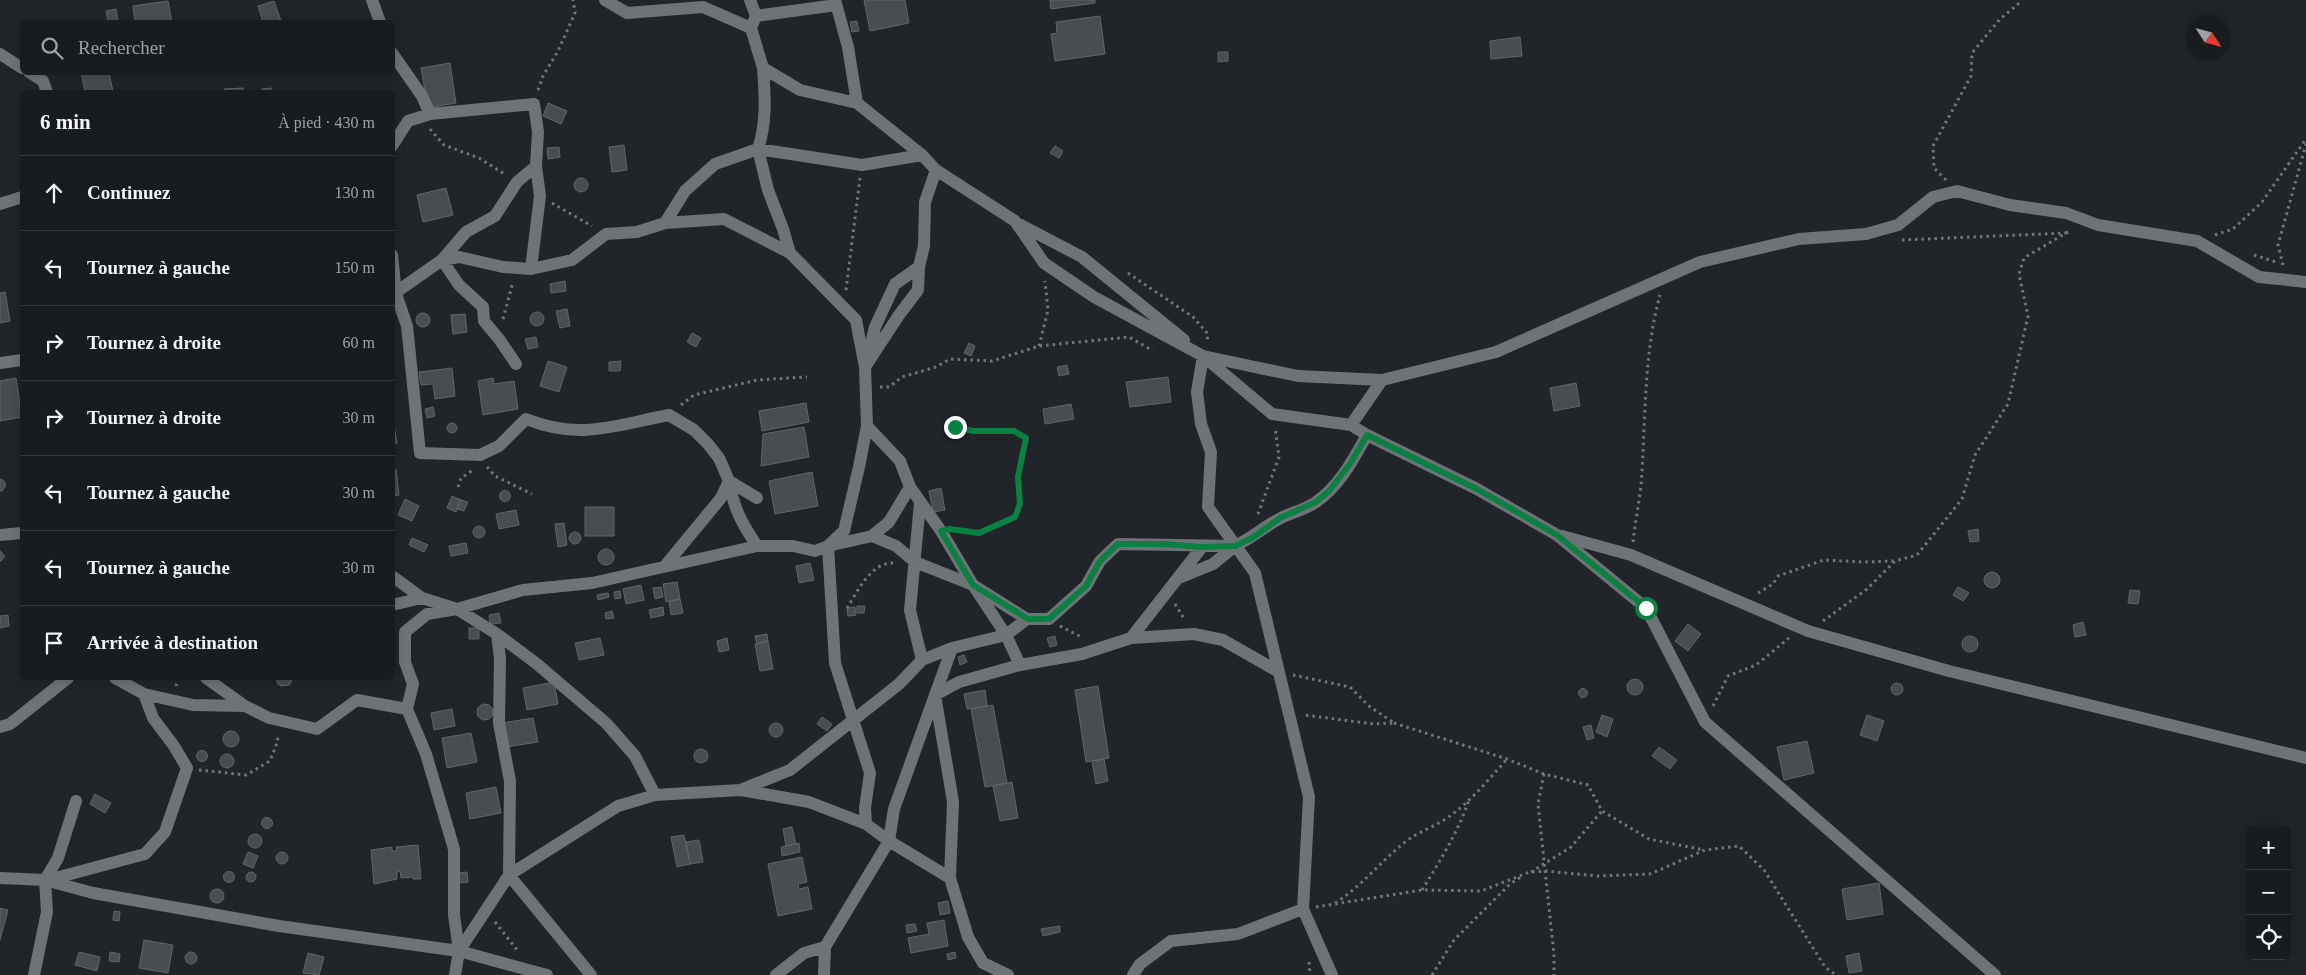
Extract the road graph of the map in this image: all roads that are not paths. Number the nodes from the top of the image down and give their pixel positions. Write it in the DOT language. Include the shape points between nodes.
graph roads {
  1 [pos="372,0"];
  2 [pos="605,0"];
  3 [pos="750,0"];
  4 [pos="835,3"];
  5 [pos="756,16"];
  6 [pos="379,20"];
  7 [pos="751,28"];
  8 [pos="0,54"];
  9 [pos="395,57"];
  10 [pos="20,67"];
  11 [pos="763,68"];
  12 [pos="34,75"];
  13 [pos="46,90"];
  14 [pos="857,103"];
  15 [pos="430,114"];
  16 [pos="395,141"];
  17 [pos="758,149"];
  18 [pos="922,155"];
  19 [pos="536,166"];
  20 [pos="936,170"];
  21 [pos="20,198"];
  22 [pos="0,204"];
  23 [pos="1015,221"];
  24 [pos="665,223"];
  25 [pos="790,253"];
  26 [pos="442,260"];
  27 [pos="919,267"];
  28 [pos="524,268"];
  29 [pos="2306,282"];
  30 [pos="395,293"];
  31 [pos="395,296"];
  32 [pos="1203,356"];
  33 [pos="20,360"];
  34 [pos="0,363"];
  35 [pos="516,364"];
  36 [pos="864,372"];
  37 [pos="1382,380"];
  38 [pos="1351,425"];
  39 [pos="867,426"];
  40 [pos="1367,435"];
  41 [pos="729,481"];
  42 [pos="910,487"];
  43 [pos="757,498"];
  44 [pos="920,504"];
  45 [pos="20,533"];
  46 [pos="0,535"];
  47 [pos="1557,535"];
  48 [pos="872,536"];
  49 [pos="757,546"];
  50 [pos="828,546"];
  51 [pos="1235,546"];
  52 [pos="1202,547"];
  53 [pos="916,562"];
  54 [pos="664,567"];
  55 [pos="395,578"];
  56 [pos="1178,579"];
  57 [pos="973,585"];
  58 [pos="422,598"];
  59 [pos="395,604"];
  60 [pos="457,609"];
  61 [pos="1028,619"];
  62 [pos="497,634"];
  63 [pos="1006,635"];
  64 [pos="1131,638"];
  65 [pos="952,648"];
  66 [pos="922,660"];
  67 [pos="1020,665"];
  68 [pos="1279,672"];
  69 [pos="65,680"];
  70 [pos="119,680"];
  71 [pos="209,680"];
  72 [pos="144,694"];
  73 [pos="935,695"];
  74 [pos="245,706"];
  75 [pos="407,709"];
  76 [pos="853,718"];
  77 [pos="0,727"];
  78 [pos="2306,758"];
  79 [pos="740,790"];
  80 [pos="654,795"];
  81 [pos="76,801"];
  82 [pos="866,824"];
  83 [pos="889,841"];
  84 [pos="508,875"];
  85 [pos="0,878"];
  86 [pos="950,878"];
  87 [pos="45,880"];
  88 [pos="1303,909"];
  89 [pos="824,947"];
  90 [pos="458,951"];
  91 [pos="983,969"];
  92 [pos="531,973"];
  93 [pos="34,975"];
  94 [pos="455,975"];
  95 [pos="546,975"];
  96 [pos="591,975"];
  97 [pos="776,975"];
  98 [pos="824,975"];
  99 [pos="1008,975"];
  100 [pos="1133,975"];
  101 [pos="1332,975"];
  102 [pos="1995,975"];
  1 -- 6 [label="street"];
  2 -- 7 [label="street" via="627,13 703,7"];
  3 -- 5 [label="street"];
  4 -- 5 [label="street"];
  4 -- 14 [label="street" via="848,47"];
  5 -- 7 [label="street"];
  7 -- 11 [label="street"];
  8 -- 10 [label="street"];
  9 -- 15 [label="street" via="422,96"];
  11 -- 14 [label="street" via="800,90"];
  11 -- 17 [label="street" via="766,104"];
  12 -- 13 [label="street" via="43,81"];
  14 -- 18 [label="street"];
  15 -- 16 [label="street" via="408,121"];
  15 -- 19 [label="street" via="534,104 538,132"];
  17 -- 18 [label="street" via="862,165"];
  17 -- 24 [label="street" via="715,164 685,191"];
  17 -- 25 [label="street"];
  18 -- 20 [label="street"];
  19 -- 26 [label="street" via="517,182 495,216 466,232"];
  19 -- 28 [label="street" via="540,196"];
  20 -- 23 [label="street"];
  20 -- 27 [label="street" via="925,202 924,246"];
  21 -- 22 [label="street"];
  23 -- 32 [label="street" via="1082,257"];
  23 -- 32 [label="street" via="1044,263 1094,297"];
  24 -- 25 [label="street" via="724,219"];
  24 -- 28 [label="street" via="637,232 606,234 572,260"];
  25 -- 36 [label="street" via="856,320"];
  26 -- 28 [label="street" via="459,257 503,268"];
  26 -- 30 [label="street"];
  26 -- 35 [label="street" via="459,286 483,307 484,321"];
  27 -- 36 [label="street" via="918,290"];
  27 -- 36 [label="street" via="895,284 875,328"];
  29 -- 37 [label="street" via="2259,277 2197,241 2098,225 2066,213 2010,205 1957,191 1933,196 1898,225 1866,234 1799,239 1700,262 1496,352"];
  31 -- 41 [label="street" via="407,326 420,453 480,455 499,446 526,418 567,431 615,427 669,415 694,430 708,444 719,458"];
  32 -- 37 [label="street" via="1298,376"];
  32 -- 38 [label="street" via="1272,414"];
  32 -- 51 [label="street" via="1197,392 1201,424 1211,452 1208,507"];
  33 -- 34 [label="street"];
  36 -- 39 [label="street"];
  37 -- 38 [label="street"];
  38 -- 40 [label="street"];
  39 -- 42 [label="street" via="900,461"];
  39 -- 50 [label="street" via="844,531"];
  40 -- 47 [label="street" via="1477,489"];
  40 -- 51 [label="street" via="1350,464 1316,502 1280,518"];
  41 -- 43 [label="street"];
  41 -- 49 [label="street" via="733,504"];
  41 -- 54 [label="street" via="721,498"];
  42 -- 44 [label="street"];
  42 -- 48 [label="street" via="889,522"];
  44 -- 53 [label="street"];
  44 -- 57 [label="street" via="941,531"];
  45 -- 46 [label="street"];
  47 -- 78 [label="street" via="1631,555 1808,631 1950,671"];
  47 -- 102 [label="street" via="1646,608 1705,722"];
  48 -- 50 [label="street"];
  48 -- 53 [label="street" via="896,546"];
  49 -- 50 [label="street" via="793,546 815,551"];
  49 -- 54 [label="street"];
  50 -- 76 [label="street" via="835,663"];
  51 -- 52 [label="street"];
  51 -- 56 [label="street" via="1213,564"];
  51 -- 68 [label="street" via="1255,573"];
  52 -- 56 [label="street"];
  52 -- 61 [label="street" via="1118,544 1100,561 1086,586 1049,619"];
  53 -- 57 [label="street"];
  53 -- 66 [label="street" via="910,610"];
  54 -- 60 [label="street" via="592,583 523,590"];
  55 -- 58 [label="street"];
  56 -- 64 [label="street"];
  57 -- 61 [label="street"];
  57 -- 63 [label="street"];
  58 -- 59 [label="street"];
  58 -- 60 [label="street"];
  60 -- 62 [label="street"];
  60 -- 75 [label="street" via="427,614 405,632 404,662 413,684"];
  61 -- 63 [label="street"];
  62 -- 80 [label="street" via="538,664 606,723 635,756"];
  62 -- 84 [label="street" via="499,723 510,781"];
  63 -- 65 [label="street"];
  63 -- 67 [label="street"];
  64 -- 67 [label="street" via="1082,654"];
  64 -- 68 [label="street" via="1194,634 1223,640"];
  65 -- 66 [label="street"];
  65 -- 73 [label="street"];
  66 -- 76 [label="street" via="898,684"];
  67 -- 73 [label="street" via="959,682"];
  68 -- 88 [label="street" via="1309,797"];
  69 -- 77 [label="street" via="10,724"];
  70 -- 72 [label="street"];
  71 -- 74 [label="street"];
  72 -- 74 [label="street" via="193,705"];
  72 -- 87 [label="street" via="153,718 187,768 165,832 145,854"];
  73 -- 83 [label="street" via="894,809"];
  73 -- 86 [label="street" via="953,802"];
  74 -- 75 [label="street" via="269,718 318,729 357,700"];
  75 -- 90 [label="street" via="426,754 454,849 454,915"];
  76 -- 79 [label="street" via="790,770"];
  76 -- 82 [label="street" via="870,772"];
  79 -- 80 [label="street"];
  79 -- 82 [label="street" via="810,802"];
  80 -- 84 [label="street" via="618,806"];
  81 -- 87 [label="street" via="58,858"];
  82 -- 83 [label="street"];
  83 -- 86 [label="street"];
  83 -- 89 [label="street"];
  84 -- 90 [label="street"];
  84 -- 96 [label="street"];
  85 -- 87 [label="street"];
  86 -- 91 [label="street" via="968,937"];
  87 -- 90 [label="street" via="93,893 279,926"];
  87 -- 93 [label="street" via="47,912"];
  88 -- 100 [label="street" via="1238,934 1171,941 1140,964"];
  88 -- 101 [label="street"];
  89 -- 97 [label="street" via="804,953"];
  89 -- 98 [label="street"];
  90 -- 92 [label="street"];
  90 -- 94 [label="street"];
  91 -- 99 [label="street"];
  92 -- 95 [label="street"];
}
